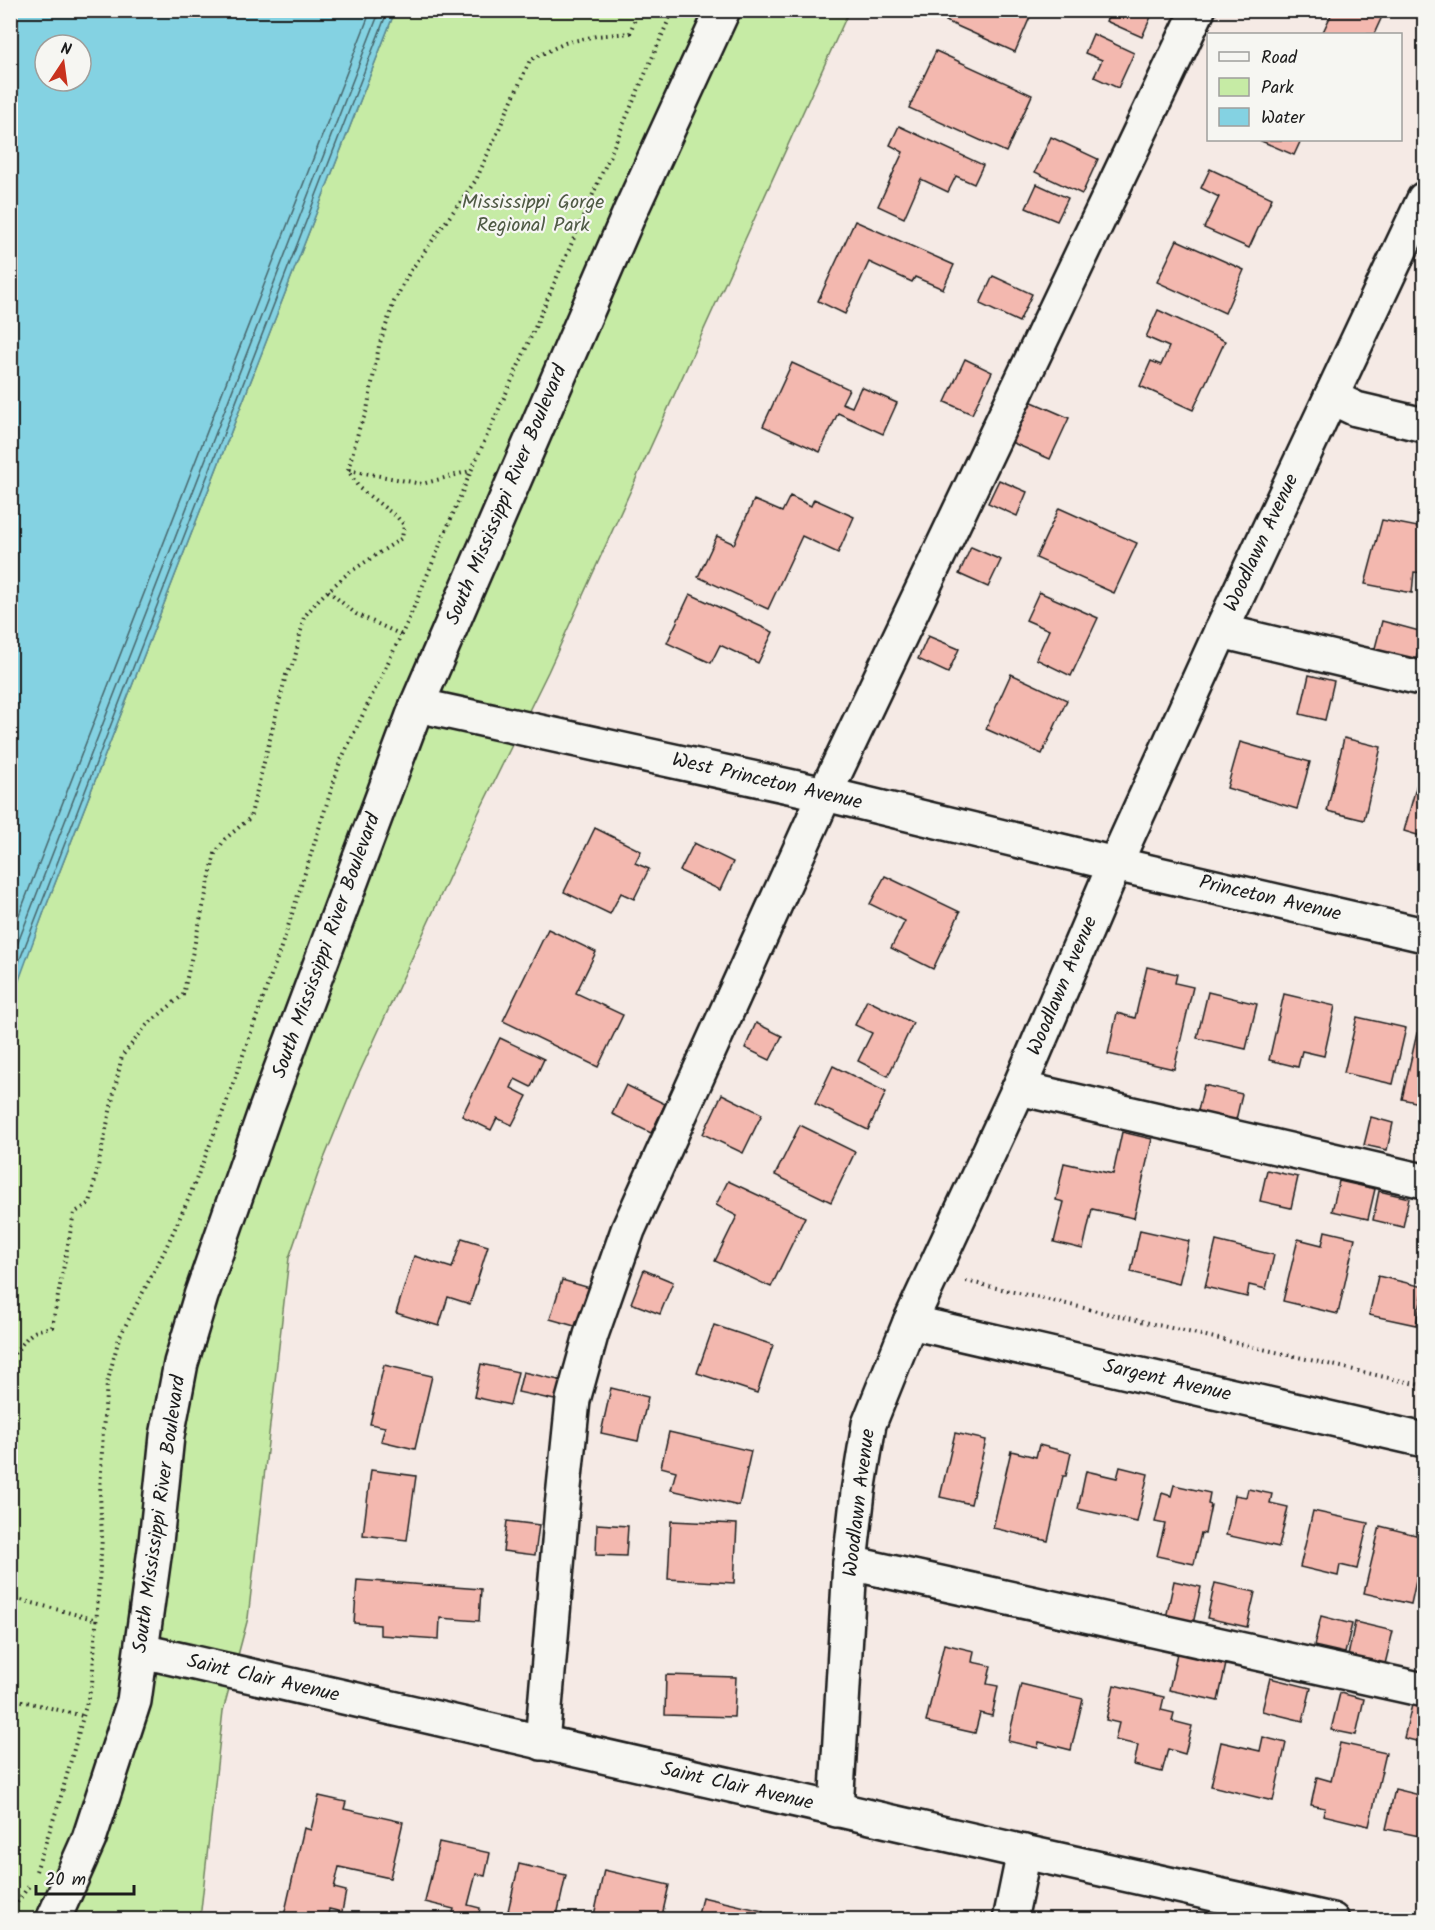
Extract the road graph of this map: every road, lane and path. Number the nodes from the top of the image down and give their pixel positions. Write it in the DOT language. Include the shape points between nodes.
graph roads {
  1 [pos="638,10"];
  2 [pos="723,10"];
  3 [pos="1198,10"];
  4 [pos="1425,199"];
  5 [pos="1331,397"];
  6 [pos="1425,424"];
  7 [pos="348,470"];
  8 [pos="471,471"];
  9 [pos="328,591"];
  10 [pos="1221,631"];
  11 [pos="402,635"];
  12 [pos="1425,679"];
  13 [pos="417,705"];
  14 [pos="825,794"];
  15 [pos="1116,864"];
  16 [pos="1425,934"];
  17 [pos="1019,1088"];
  18 [pos="1425,1181"];
  19 [pos="956,1279"];
  20 [pos="910,1322"];
  21 [pos="10,1358"];
  22 [pos="1425,1386"];
  23 [pos="1425,1440"];
  24 [pos="850,1563"];
  25 [pos="10,1597"];
  26 [pos="97,1620"];
  27 [pos="142,1652"];
  28 [pos="92,1684"];
  29 [pos="99,1686"];
  30 [pos="1425,1690"];
  31 [pos="10,1698"];
  32 [pos="83,1716"];
  33 [pos="542,1743"];
  34 [pos="836,1810"];
  35 [pos="1024,1852"];
  36 [pos="53,1920"];
  37 [pos="1010,1920"];
  38 [pos="1332,1920"];
  1 -- 7 [label="path" via="630,33 565,43 530,60 476,180 409,273 394,302"];
  2 -- 13 [label="street, South Mississippi River Boulevard" via="630,213"];
  3 -- 14 [label="street"];
  4 -- 5 [label="street, Woodlawn Avenue"];
  5 -- 6 [label="street" via="1356,409"];
  5 -- 10 [label="street, Woodlawn Avenue"];
  7 -- 8 [label="path" via="422,484"];
  7 -- 9 [label="path" via="359,488 404,525 402,538"];
  9 -- 11 [label="path" via="356,614"];
  9 -- 21 [label="path" via="304,617 250,818 215,854 183,995 147,1025 122,1056 90,1203 74,1213 52,1327 27,1336"];
  10 -- 12 [label="street"];
  10 -- 15 [label="street, Woodlawn Avenue"];
  13 -- 14 [label="street, West Princeton Avenue"];
  13 -- 27 [label="street, South Mississippi River Boulevard" via="265,1112 181,1363 167,1436"];
  14 -- 15 [label="street, West Princeton Avenue"];
  14 -- 33 [label="street" via="628,1230 591,1335 573,1400"];
  15 -- 16 [label="street, Princeton Avenue"];
  15 -- 17 [label="street, Woodlawn Avenue"];
  17 -- 18 [label="street"];
  17 -- 20 [label="street, Woodlawn Avenue"];
  19 -- 22 [label="path"];
  20 -- 23 [label="street, Sargent Avenue"];
  20 -- 24 [label="street, Woodlawn Avenue" via="869,1424"];
  24 -- 30 [label="street"];
  24 -- 34 [label="street, Woodlawn Avenue"];
  25 -- 26 [label="path"];
  27 -- 33 [label="street, Saint Clair Avenue"];
  27 -- 36 [label="street, South Mississippi River Boulevard" via="122,1742 89,1839"];
  28 -- 29 [label="path"];
  31 -- 32 [label="path"];
  33 -- 34 [label="street, Saint Clair Avenue"];
  34 -- 35 [label="street, Saint Clair Avenue"];
  35 -- 37 [label="street"];
  35 -- 38 [label="street, Saint Clair Avenue"];
}
